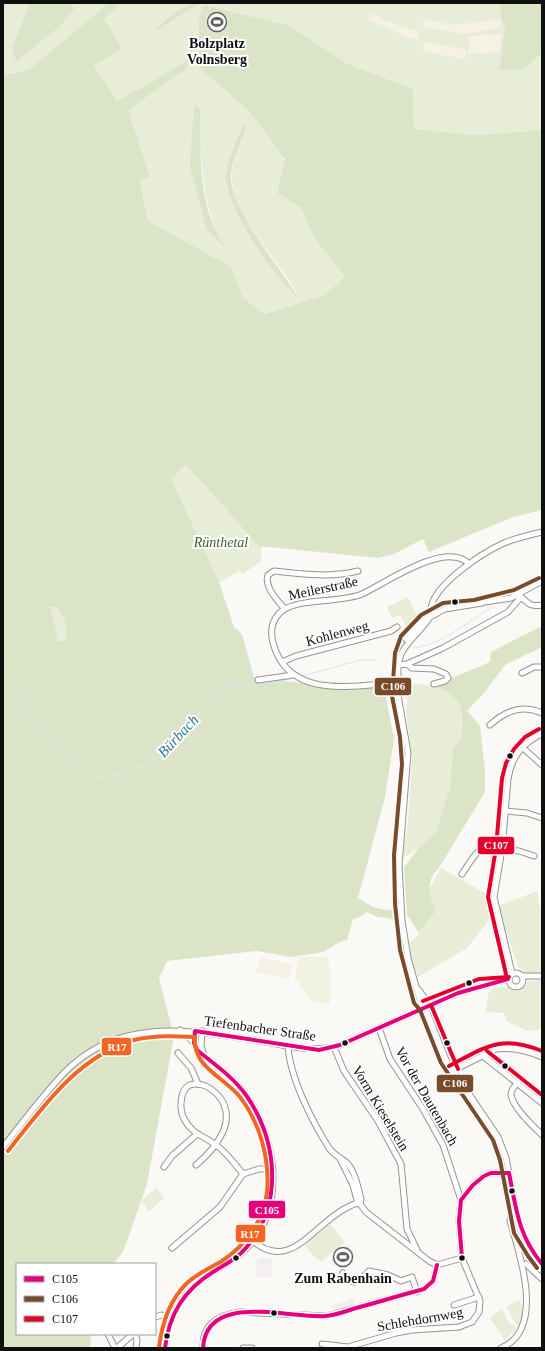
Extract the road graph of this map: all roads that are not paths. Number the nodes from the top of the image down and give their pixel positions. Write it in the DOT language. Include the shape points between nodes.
graph roads {
  1 [pos="542,532"];
  2 [pos="469,564"];
  3 [pos="358,571"];
  4 [pos="542,582"];
  5 [pos="520,595"];
  6 [pos="542,605"];
  7 [pos="285,609"];
  8 [pos="435,614"];
  9 [pos="397,627"];
  10 [pos="282,662"];
  11 [pos="407,664"];
  12 [pos="399,665"];
  13 [pos="542,667"];
  14 [pos="522,673"];
  15 [pos="293,675"];
  16 [pos="258,680"];
  17 [pos="434,684"];
  18 [pos="399,686"];
  19 [pos="542,713"];
  20 [pos="490,725"];
  21 [pos="542,734"];
  22 [pos="522,747"];
  23 [pos="542,765"];
  24 [pos="505,811"];
  25 [pos="542,818"];
  26 [pos="503,840"];
  27 [pos="502,849"];
  28 [pos="534,856"];
  29 [pos="462,874"];
  30 [pos="514,973"];
  31 [pos="542,976"];
  32 [pos="523,978"];
  33 [pos="509,981"];
  34 [pos="425,1007"];
  35 [pos="379,1028"];
  36 [pos="179,1030"];
  37 [pos="195,1031"];
  38 [pos="202,1032"];
  39 [pos="194,1043"];
  40 [pos="288,1046"];
  41 [pos="334,1047"];
  42 [pos="178,1053"];
  43 [pos="205,1056"];
  44 [pos="483,1056"];
  45 [pos="542,1057"];
  46 [pos="452,1071"];
  47 [pos="518,1083"];
  48 [pos="198,1084"];
  49 [pos="542,1103"];
  50 [pos="196,1135"];
  51 [pos="542,1135"];
  52 [pos="217,1145"];
  53 [pos="3,1147"];
  54 [pos="196,1165"];
  55 [pos="164,1167"];
  56 [pos="273,1169"];
  57 [pos="509,1173"];
  58 [pos="243,1174"];
  59 [pos="460,1200"];
  60 [pos="360,1203"];
  61 [pos="516,1212"];
  62 [pos="253,1241"];
  63 [pos="172,1248"];
  64 [pos="418,1252"];
  65 [pos="462,1258"];
  66 [pos="525,1264"];
  67 [pos="542,1264"];
  68 [pos="437,1265"];
  69 [pos="343,1273"];
  70 [pos="542,1279"];
  71 [pos="417,1292"];
  72 [pos="480,1297"];
  73 [pos="454,1305"];
  74 [pos="156,1317"];
  75 [pos="171,1318"];
  76 [pos="109,1335"];
  77 [pos="133,1335"];
  78 [pos="134,1335"];
  79 [pos="322,1344"];
  80 [pos="508,1347"];
  81 [pos="116,1348"];
  82 [pos="136,1348"];
  83 [pos="165,1348"];
  84 [pos="203,1348"];
  85 [pos="244,1348"];
  86 [pos="252,1348"];
  87 [pos="501,1348"];
  1 -- 2 [label="street" via="505,542"];
  2 -- 7 [label="street, Meilerstraße" via="460,557 441,558 414,567 360,595"];
  2 -- 8 [label="street" via="440,590 431,603 431,610"];
  3 -- 7 [label="street" via="325,576 271,572 268,574 267,582"];
  4 -- 5 [label="street"];
  5 -- 6 [label="street" via="528,604"];
  5 -- 8 [label="street" via="445,609"];
  5 -- 11 [label="street" via="508,612 443,648"];
  7 -- 10 [label="street, Meilerstraße" via="274,622 271,632 275,651"];
  8 -- 12 [label="street" via="414,628 406,639"];
  9 -- 10 [label="street, Kohlenweg" via="391,631"];
  10 -- 15 [label="street, Meilerstraße"];
  11 -- 12 [label="street"];
  11 -- 17 [label="street" via="412,668 434,669 446,674 448,678 445,681"];
  12 -- 18 [label="street"];
  13 -- 14 [label="street" via="534,667"];
  15 -- 16 [label="street"];
  15 -- 18 [label="street, Meilerstraße" via="309,683 326,687"];
  18 -- 34 [label="street" via="408,744 400,892 405,944 417,988 425,1000"];
  19 -- 20 [label="street" via="527,709 516,710 502,715"];
  21 -- 22 [label="street"];
  22 -- 23 [label="street"];
  22 -- 24 [label="street" via="509,770"];
  24 -- 25 [label="street" via="527,813"];
  24 -- 26 [label="street"];
  26 -- 27 [label="street"];
  26 -- 29 [label="street" via="491,841 483,846"];
  27 -- 28 [label="street"];
  27 -- 30 [label="street" via="494,897"];
  30 -- 32 [label="street"];
  30 -- 33 [label="street"];
  31 -- 32 [label="street"];
  32 -- 33 [label="street" via="521,985 517,987 512,987"];
  33 -- 34 [label="street, Tiefenbacher Straße" via="458,993"];
  34 -- 35 [label="street, Tiefenbacher Straße"];
  34 -- 46 [label="street"];
  35 -- 41 [label="street, Tiefenbacher Straße"];
  35 -- 59 [label="street, Vor der Dautenbach" via="390,1059 443,1145"];
  36 -- 37 [label="street, Tiefenbacher Straße"];
  36 -- 39 [label="street"];
  36 -- 53 [label="street, Tiefenbacher Straße" via="132,1034 95,1050 74,1064 48,1091"];
  37 -- 38 [label="street, Tiefenbacher Straße"];
  37 -- 39 [label="street"];
  38 -- 40 [label="street, Tiefenbacher Straße"];
  38 -- 43 [label="street" via="201,1046"];
  39 -- 43 [label="street" via="197,1050"];
  40 -- 41 [label="street, Tiefenbacher Straße" via="319,1050"];
  40 -- 60 [label="street" via="292,1066 306,1103 330,1150 340,1159"];
  41 -- 64 [label="street, Vorm Kieselstein" via="344,1071 378,1121 401,1164 407,1229"];
  42 -- 48 [label="street" via="191,1068"];
  43 -- 56 [label="street" via="237,1084 254,1108 266,1135"];
  44 -- 45 [label="street" via="490,1051 503,1048"];
  44 -- 46 [label="street"];
  44 -- 47 [label="street"];
  46 -- 57 [label="street" via="498,1137"];
  47 -- 49 [label="street"];
  47 -- 51 [label="street" via="512,1089 513,1100"];
  48 -- 50 [label="street" via="192,1084 185,1090 181,1106 184,1120"];
  48 -- 52 [label="street" via="206,1086 216,1094 225,1108 226,1122"];
  50 -- 52 [label="street"];
  50 -- 55 [label="street" via="172,1156"];
  52 -- 54 [label="street"];
  52 -- 58 [label="street"];
  56 -- 58 [label="street" via="259,1169"];
  56 -- 62 [label="street" via="273,1192 269,1208"];
  57 -- 59 [label="street" via="491,1173 484,1176"];
  57 -- 61 [label="street"];
  58 -- 63 [label="street" via="220,1207"];
  59 -- 65 [label="street, Schlehdornweg" via="458,1222"];
  60 -- 62 [label="street" via="339,1212 300,1243 284,1252 268,1252"];
  60 -- 64 [label="street" via="372,1218"];
  61 -- 66 [label="street" via="511,1215 510,1221"];
  61 -- 67 [label="street" via="520,1231"];
  62 -- 75 [label="street" via="232,1262 200,1280 187,1291"];
  64 -- 68 [label="street"];
  65 -- 68 [label="street"];
  65 -- 72 [label="street, Schlehdornweg"];
  66 -- 70 [label="street"];
  66 -- 80 [label="street" via="530,1285 529,1320 523,1334"];
  68 -- 71 [label="street" via="432,1281"];
  69 -- 71 [label="street" via="354,1282 369,1271 401,1281 412,1277"];
  71 -- 84 [label="street" via="327,1316 240,1312 227,1314 210,1324 205,1332"];
  72 -- 73 [label="street, Schlehdornweg"];
  72 -- 79 [label="street, Schlehdornweg" via="479,1312 472,1322 466,1325 412,1330 348,1347"];
  74 -- 75 [label="street" via="162,1315"];
  75 -- 83 [label="street"];
  76 -- 81 [label="street"];
  77 -- 81 [label="street"];
  78 -- 82 [label="street"];
  80 -- 87 [label="street"];
  85 -- 86 [label="street"];
}
